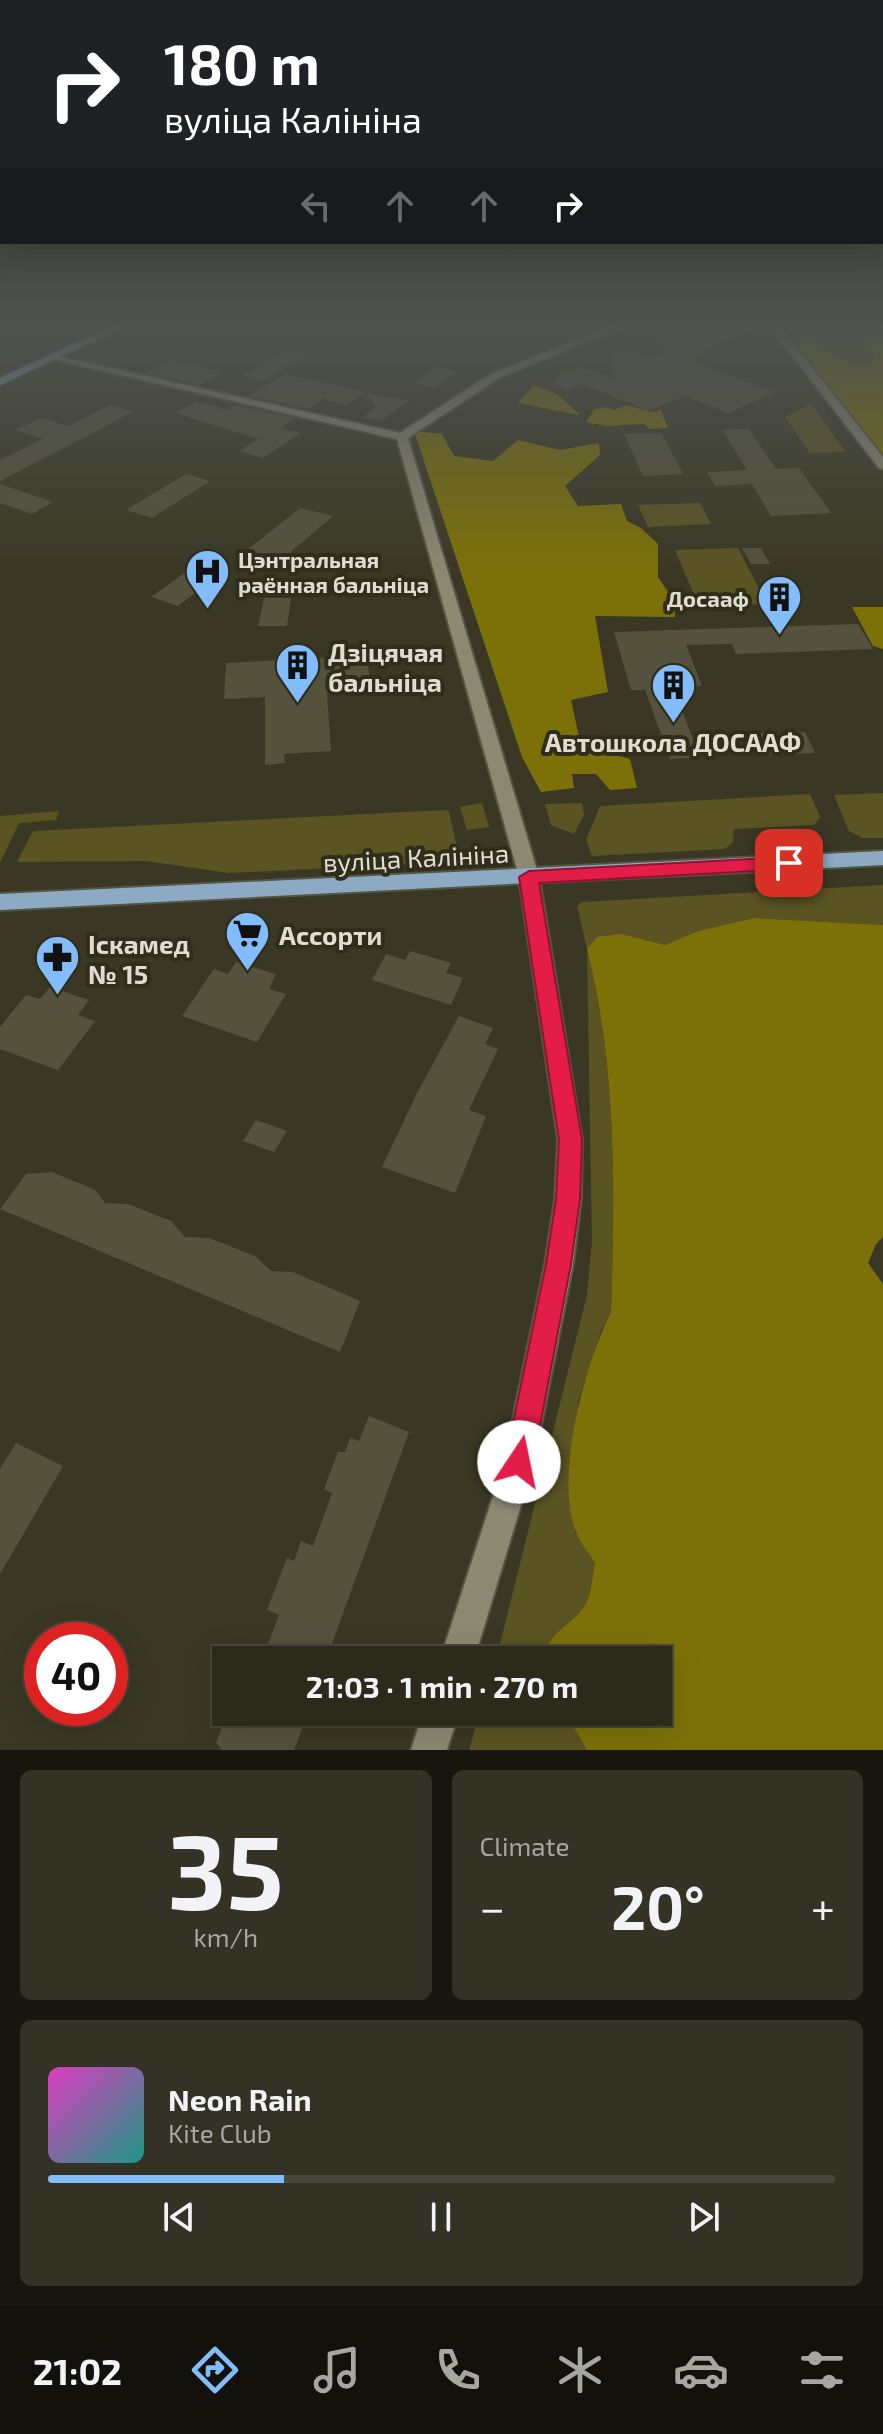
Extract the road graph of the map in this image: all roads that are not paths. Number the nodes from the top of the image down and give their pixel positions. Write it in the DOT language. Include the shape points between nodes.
graph roads {
  1 [pos="276,409"];
  2 [pos="445,409"];
  3 [pos="839,409"];
  4 [pos="402,437"];
  5 [pos="883,465"];
  6 [pos="883,858"];
  7 [pos="529,877"];
  8 [pos="0,902"];
  9 [pos="461,1646"];
  10 [pos="437,1726"];
  11 [pos="429,1750"];
  1 -- 4 [label="street"];
  2 -- 4 [label="street"];
  3 -- 5 [label="street"];
  4 -- 7 [label="street"];
  6 -- 7 [label="main road, вуліца Калініна"];
  7 -- 8 [label="main road, вуліца Калініна"];
  7 -- 9 [label="street" via="570,1140 568,1199 519,1462"];
  10 -- 11 [label="street"];
}
